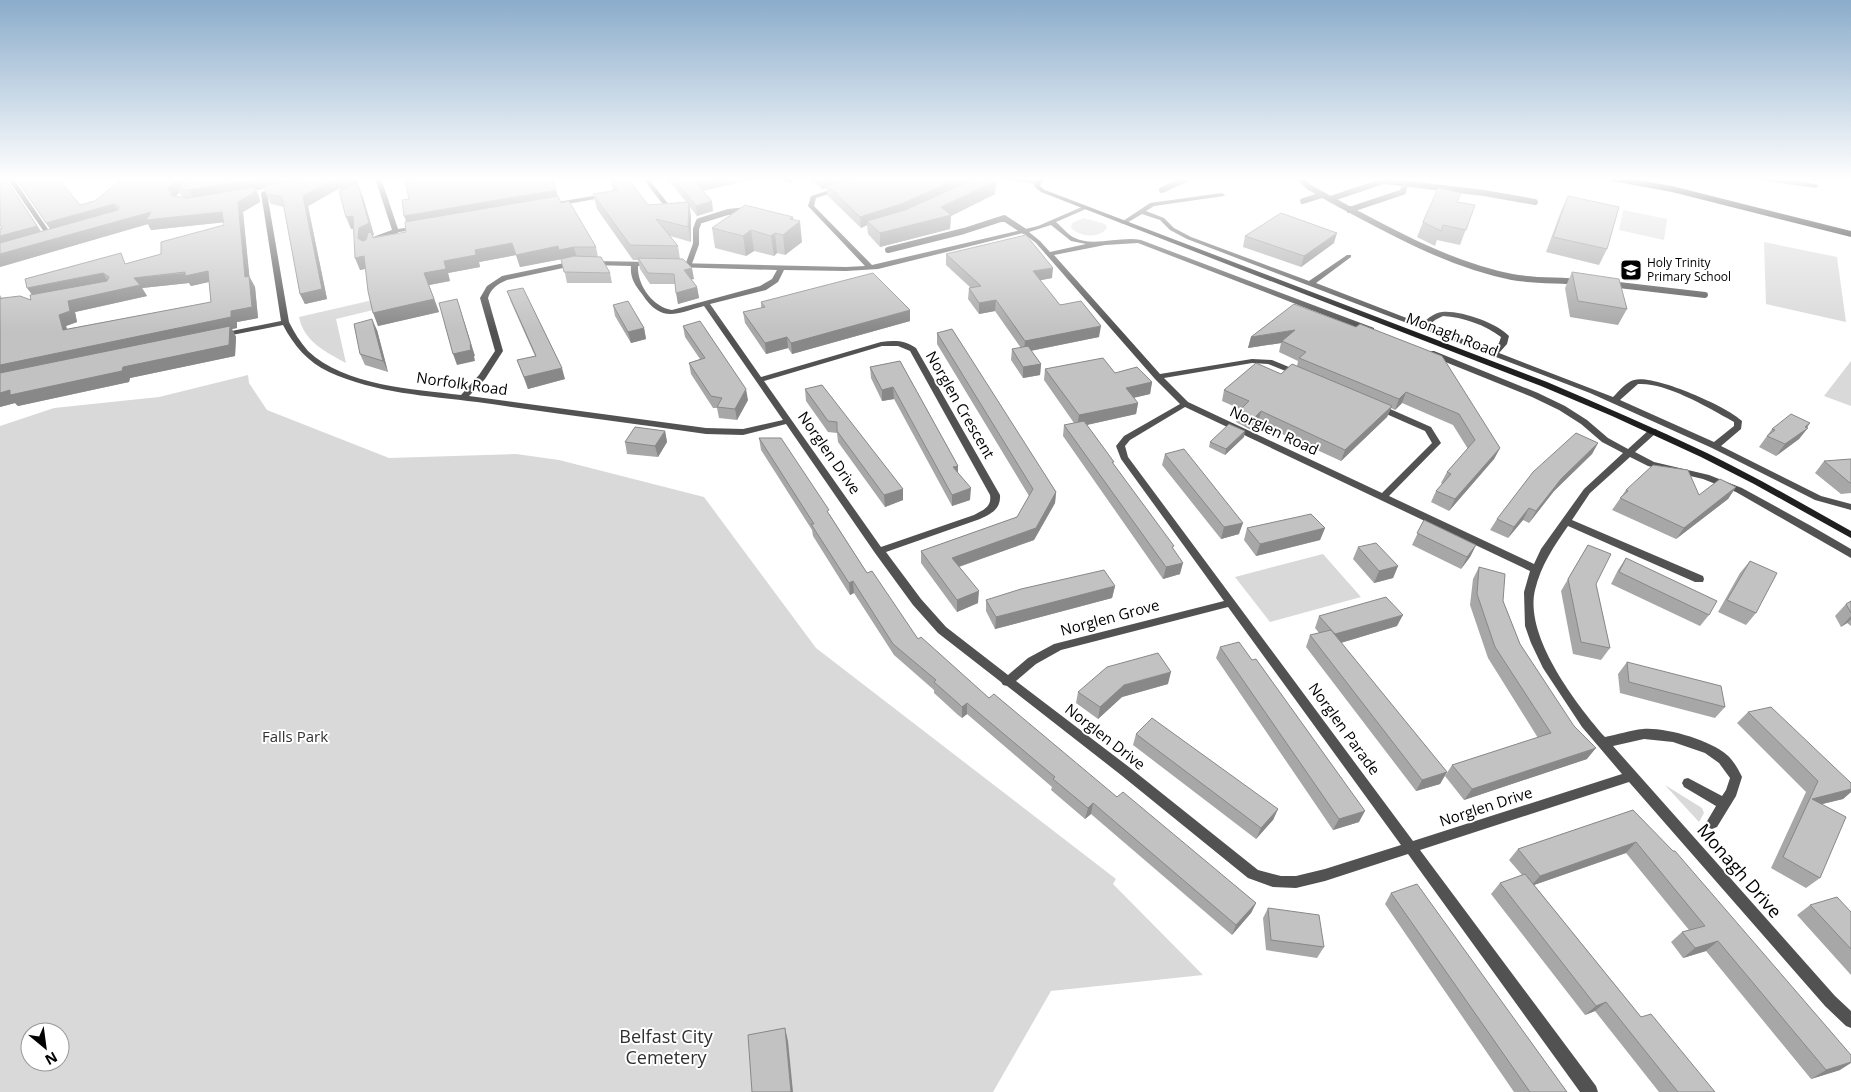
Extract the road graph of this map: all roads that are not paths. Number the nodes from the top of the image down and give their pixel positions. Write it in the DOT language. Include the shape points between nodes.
graph roads {
  1 [pos="45,229"];
  2 [pos="270,229"];
  3 [pos="394,229"];
  4 [pos="416,229"];
  5 [pos="696,229"];
  6 [pos="833,229"];
  7 [pos="970,229"];
  8 [pos="1021,229"];
  9 [pos="1031,229"];
  10 [pos="1060,229"];
  11 [pos="1120,229"];
  12 [pos="1139,229"];
  13 [pos="1172,229"];
  14 [pos="1388,229"];
  15 [pos="1831,229"];
  16 [pos="1024,231"];
  17 [pos="395,232"];
  18 [pos="1851,234"];
  19 [pos="60,235"];
  20 [pos="51,238"];
  21 [pos="42,240"];
  22 [pos="1106,241"];
  23 [pos="368,242"];
  24 [pos="1093,243"];
  25 [pos="888,250"];
  26 [pos="1049,254"];
  27 [pos="1349,256"];
  28 [pos="635,264"];
  29 [pos="662,265"];
  30 [pos="670,265"];
  31 [pos="688,266"];
  32 [pos="782,267"];
  33 [pos="871,268"];
  34 [pos="1585,282"];
  35 [pos="1604,283"];
  36 [pos="1310,284"];
  37 [pos="1705,294"];
  38 [pos="706,304"];
  39 [pos="285,322"];
  40 [pos="1424,326"];
  41 [pos="1380,334"];
  42 [pos="215,336"];
  43 [pos="1425,351"];
  44 [pos="1494,353"];
  45 [pos="1158,377"];
  46 [pos="1304,377"];
  47 [pos="759,380"];
  48 [pos="463,398"];
  49 [pos="1615,400"];
  50 [pos="1366,403"];
  51 [pos="1185,404"];
  52 [pos="788,421"];
  53 [pos="1653,431"];
  54 [pos="1716,446"];
  55 [pos="1629,453"];
  56 [pos="1383,497"];
  57 [pos="1851,507"];
  58 [pos="1566,521"];
  59 [pos="1851,535"];
  60 [pos="879,551"];
  61 [pos="1851,554"];
  62 [pos="1536,569"];
  63 [pos="1698,579"];
  64 [pos="1230,603"];
  65 [pos="1007,682"];
  66 [pos="1602,743"];
  67 [pos="1631,776"];
  68 [pos="1688,783"];
  69 [pos="1724,804"];
  70 [pos="1712,823"];
  71 [pos="1409,848"];
  72 [pos="1851,1022"];
  73 [pos="1590,1092"];
  1 -- 20 [label="street"];
  2 -- 39 [label="street, Norfolk Road"];
  3 -- 17 [label="street"];
  4 -- 17 [label="street"];
  5 -- 31 [label="lane" via="696,244"];
  6 -- 33 [label="street"];
  7 -- 25 [label="lane"];
  8 -- 16 [label="lane"];
  9 -- 16 [label="street"];
  10 -- 24 [label="street" via="1073,240"];
  11 -- 22 [label="street"];
  12 -- 53 [label="street, Monagh Road" via="1544,384"];
  13 -- 36 [label="street, Monagh Road"];
  14 -- 34 [label="lane" via="1435,252 1512,277"];
  15 -- 18 [label="highway"];
  16 -- 26 [label="street, Norglen Road"];
  16 -- 33 [label="street"];
  17 -- 23 [label="lane"];
  19 -- 20 [label="street"];
  20 -- 21 [label="street"];
  22 -- 24 [label="street"];
  22 -- 41 [label="street" via="1139,241"];
  24 -- 26 [label="street"];
  26 -- 45 [label="street, Norglen Road"];
  27 -- 36 [label="street"];
  28 -- 29 [label="street"];
  28 -- 38 [label="street" via="638,284 660,310 672,312"];
  28 -- 48 [label="street" via="577,262 495,283 485,292 484,298 499,351"];
  30 -- 31 [label="street"];
  31 -- 32 [label="street"];
  32 -- 33 [label="street"];
  32 -- 38 [label="street" via="775,280 763,288"];
  35 -- 37 [label="lane"];
  36 -- 40 [label="street, Monagh Road"];
  38 -- 47 [label="street, Norglen Drive"];
  39 -- 42 [label="street"];
  39 -- 48 [label="street, Norfolk Road" via="300,349 326,368 397,389"];
  40 -- 44 [label="street, Monagh Road"];
  40 -- 44 [label="street, Monagh Road" via="1433,317 1443,314 1499,330 1505,336"];
  43 -- 55 [label="street, Monagh Road" via="1562,408 1605,440"];
  44 -- 49 [label="street, Monagh Road"];
  45 -- 46 [label="street" via="1252,361 1269,362"];
  45 -- 51 [label="street, Norglen Road"];
  47 -- 52 [label="street, Norglen Drive"];
  47 -- 60 [label="street, Norglen Crescent" via="881,344 897,343 913,350 996,500 992,509 977,517"];
  48 -- 52 [label="street, Norfolk Road" via="713,432 760,429"];
  49 -- 54 [label="street, Monagh Road"];
  49 -- 54 [label="street" via="1636,382 1646,381 1726,412 1738,421 1738,427"];
  50 -- 56 [label="street" via="1428,428 1437,443"];
  51 -- 56 [label="street, Norglen Road"];
  51 -- 64 [label="street, Norglen Parade" via="1127,438 1120,446 1124,457"];
  52 -- 60 [label="street, Norglen Drive"];
  53 -- 55 [label="street, Monagh Drive"];
  53 -- 59 [label="street, Monagh Road" via="1757,482"];
  54 -- 57 [label="street, Monagh Road" via="1818,498"];
  55 -- 58 [label="street, Monagh Drive" via="1587,491"];
  55 -- 61 [label="street, Monagh Road" via="1651,464 1706,477 1739,490"];
  56 -- 62 [label="street, Norglen Road"];
  58 -- 62 [label="street, Monagh Drive"];
  58 -- 63 [label="street"];
  60 -- 65 [label="street, Norglen Drive" via="942,630"];
  62 -- 66 [label="street, Monagh Drive" via="1528,592 1530,626 1536,643 1547,665"];
  64 -- 65 [label="street, Norglen Grove" via="1058,647 1032,661"];
  64 -- 71 [label="street, Norglen Parade"];
  65 -- 71 [label="street, Norglen Drive" via="1253,874 1272,882 1287,884 1325,875"];
  66 -- 67 [label="street, Monagh Drive"];
  66 -- 69 [label="street, Monagh Drive" via="1644,734 1674,736 1709,749 1723,759 1736,777"];
  67 -- 71 [label="street, Norglen Drive"];
  67 -- 72 [label="street, Monagh Drive"];
  68 -- 69 [label="street"];
  69 -- 70 [label="street, Monagh Drive"];
  71 -- 73 [label="street, Norglen Parade"];
}
